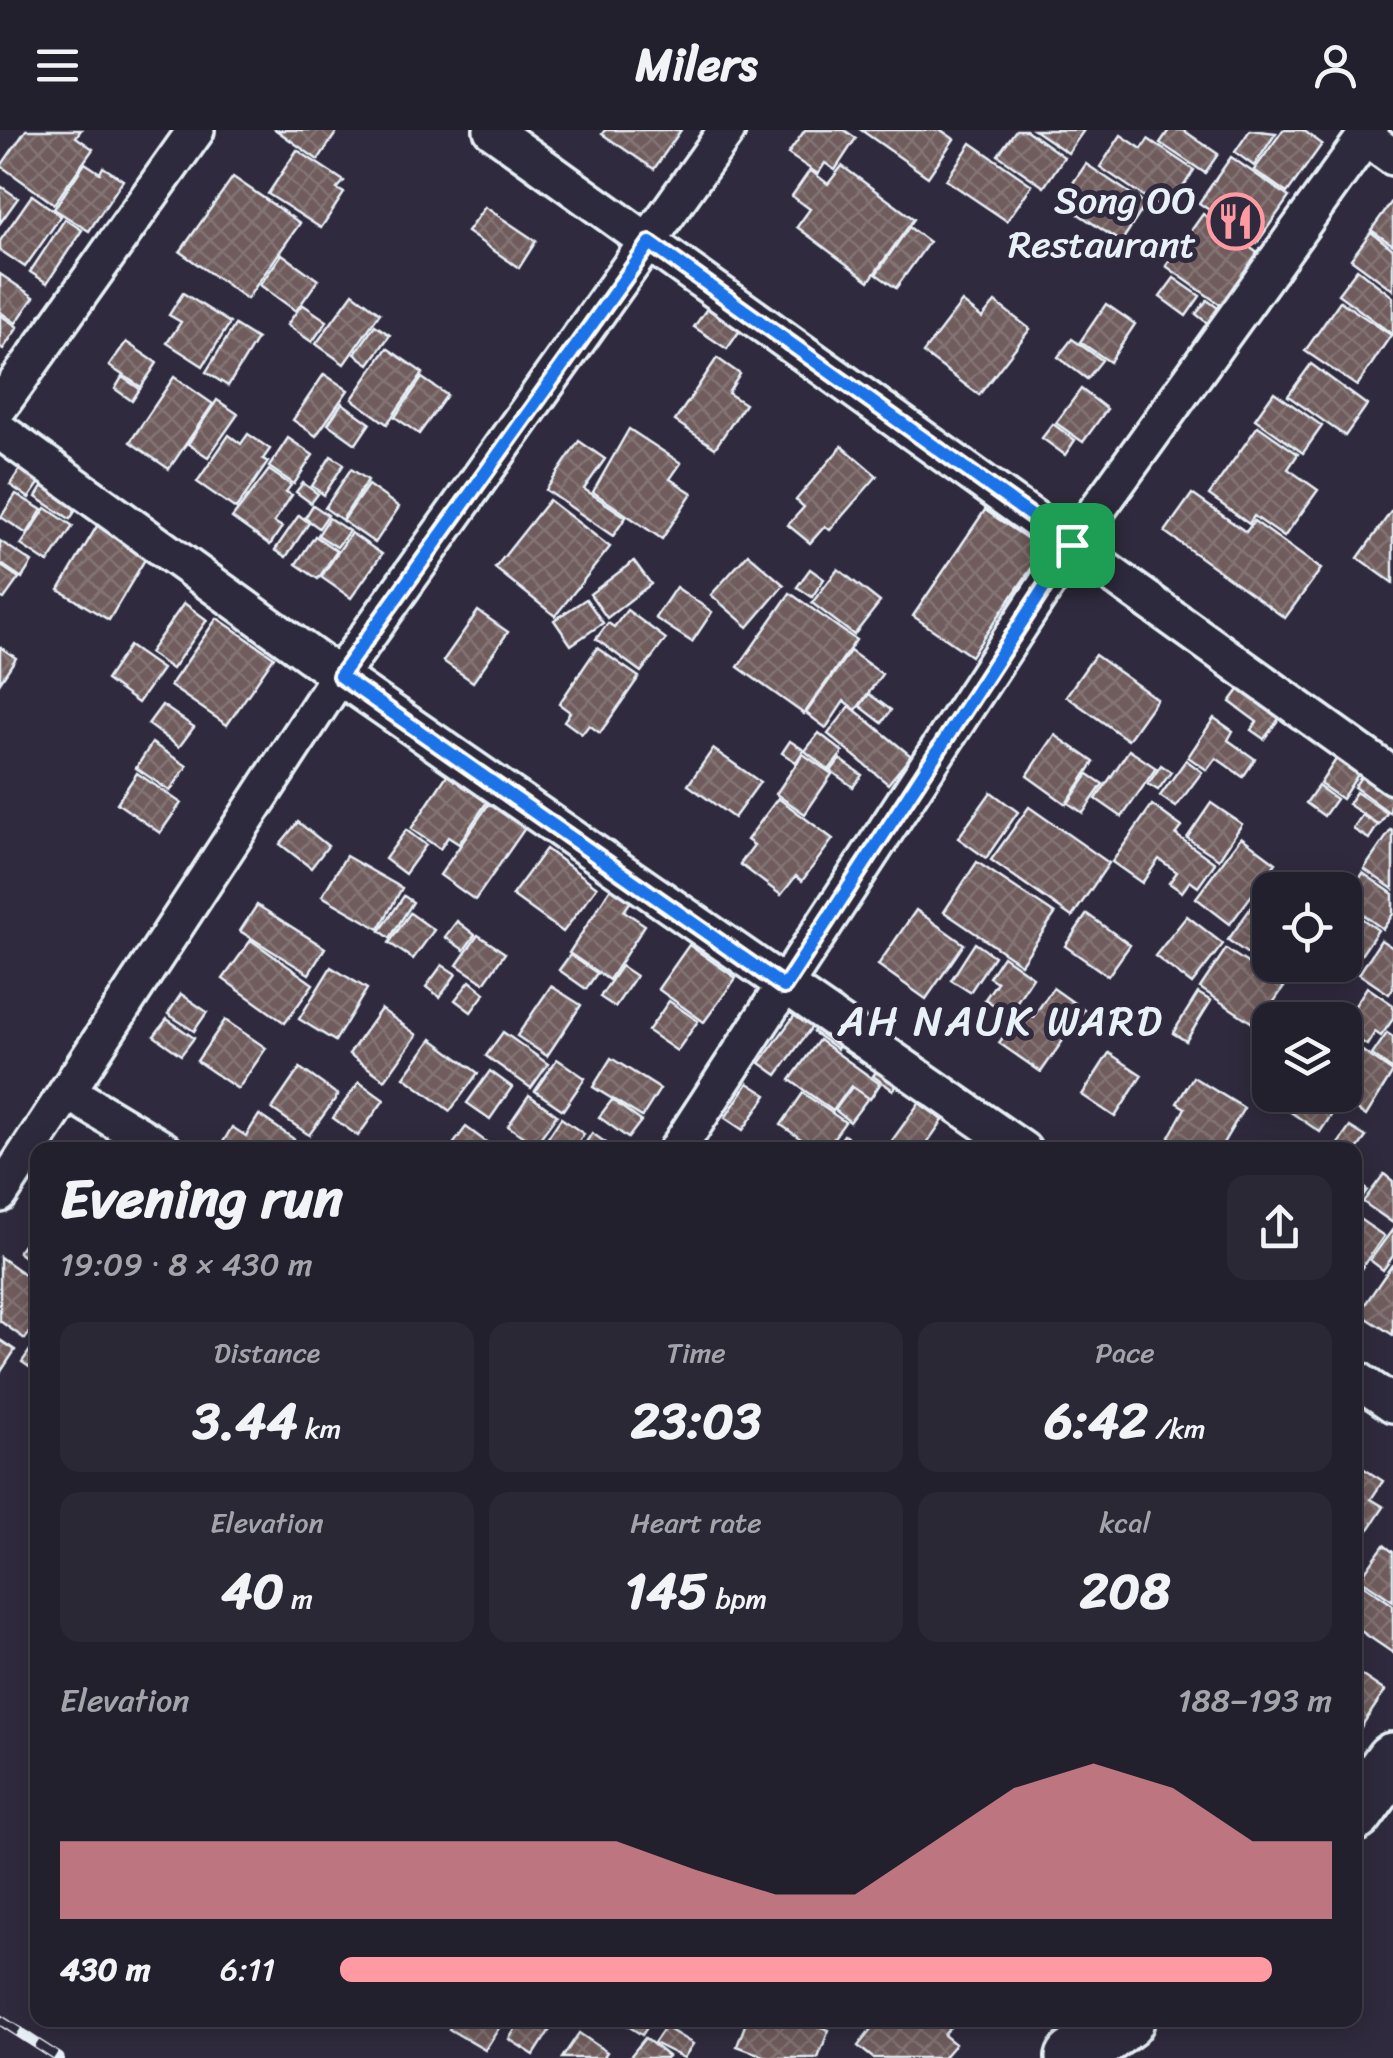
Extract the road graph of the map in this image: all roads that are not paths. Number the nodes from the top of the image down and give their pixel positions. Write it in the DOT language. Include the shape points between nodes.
graph roads {
  1 [pos="196,130"];
  2 [pos="492,130"];
  3 [pos="728,130"];
  4 [pos="1376,141"];
  5 [pos="650,243"];
  6 [pos="0,406"];
  7 [pos="0,431"];
  8 [pos="1072,545"];
  9 [pos="340,676"];
  10 [pos="1393,776"];
  11 [pos="784,987"];
  12 [pos="68,1092"];
  13 [pos="35,1142"];
  14 [pos="151,1142"];
  15 [pos="681,1142"];
  16 [pos="1011,1142"];
  17 [pos="30,1149"];
  18 [pos="0,1194"];
  19 [pos="1362,1383"];
  20 [pos="1393,1404"];
  21 [pos="1393,1761"];
  22 [pos="1362,1803"];
  23 [pos="1116,2027"];
  24 [pos="1074,2058"];
  1 -- 6 [label="street"];
  2 -- 5 [label="street"];
  3 -- 5 [label="street"];
  4 -- 8 [label="street"];
  5 -- 8 [label="street"];
  5 -- 9 [label="street"];
  7 -- 9 [label="street"];
  8 -- 10 [label="street"];
  8 -- 11 [label="street"];
  9 -- 11 [label="street"];
  9 -- 12 [label="street"];
  11 -- 15 [label="street"];
  11 -- 16 [label="street"];
  12 -- 13 [label="street"];
  12 -- 14 [label="street"];
  17 -- 18 [label="street"];
  19 -- 20 [label="street"];
  21 -- 22 [label="highway"];
  23 -- 24 [label="highway"];
}
